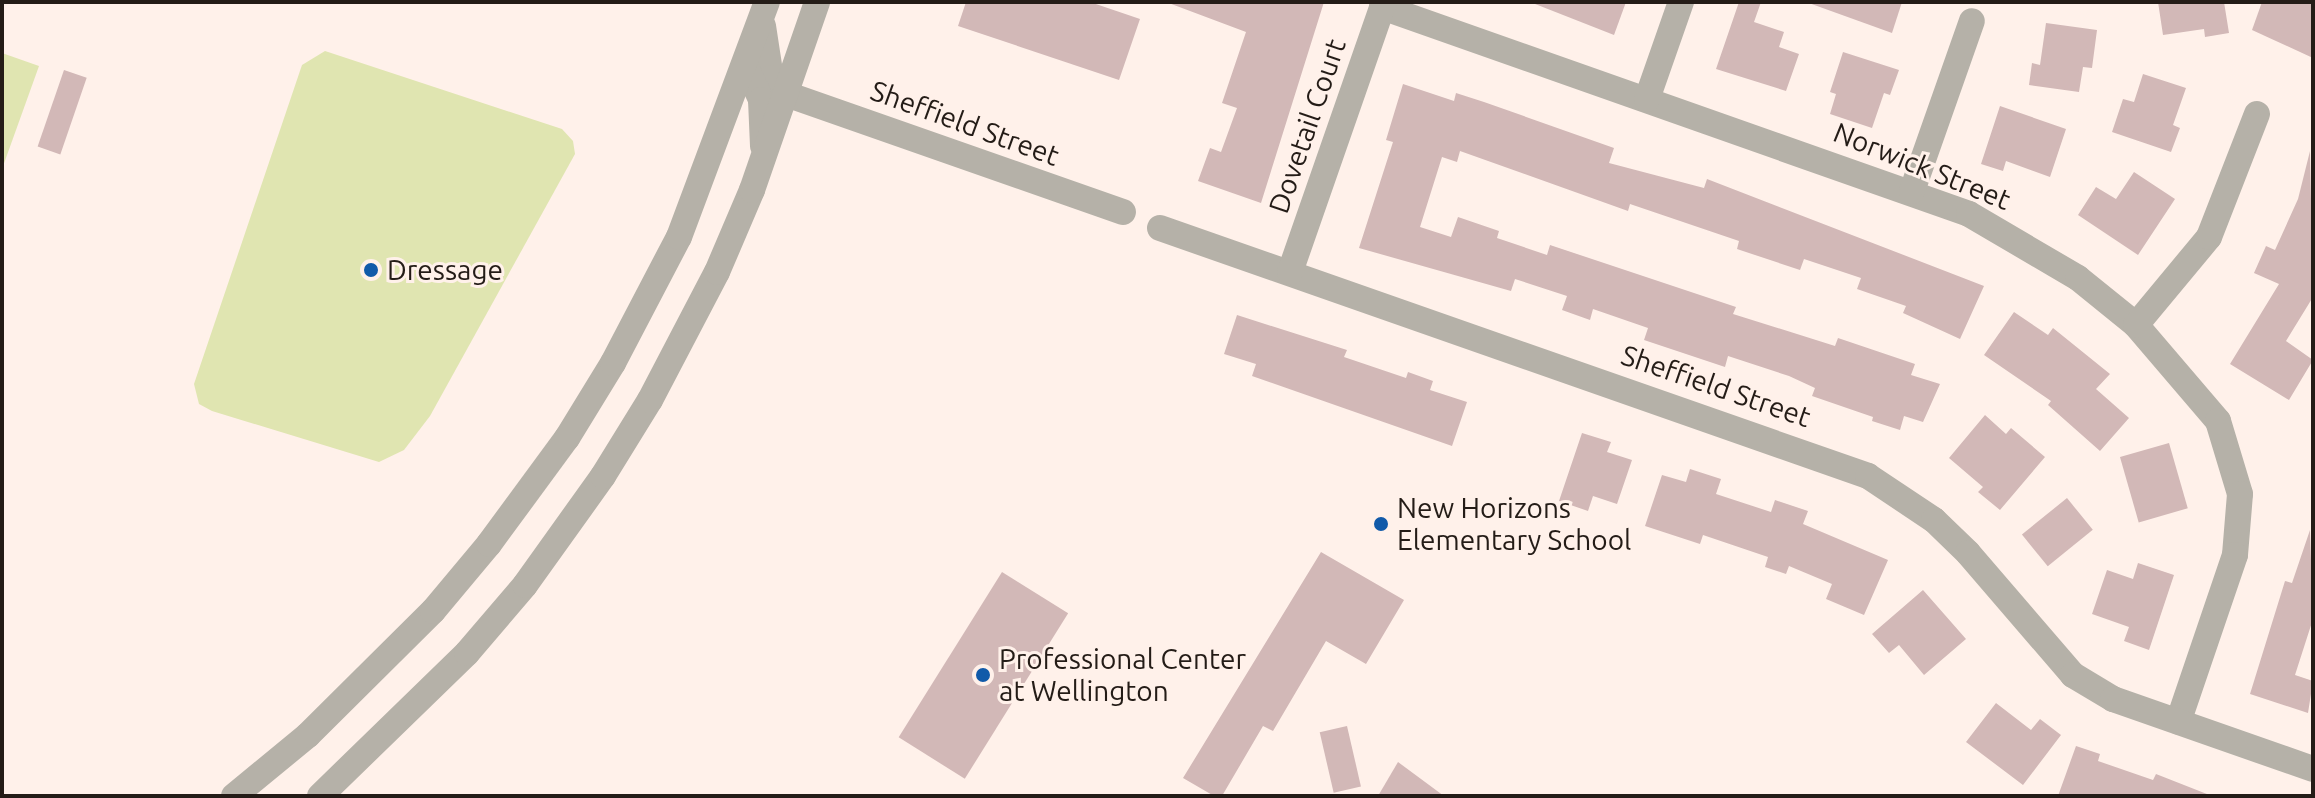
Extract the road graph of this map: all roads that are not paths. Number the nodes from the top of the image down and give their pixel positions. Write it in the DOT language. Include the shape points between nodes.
graph roads {
  1 [pos="817,2"];
  2 [pos="1681,2"];
  3 [pos="1383,4"];
  4 [pos="764,8"];
  5 [pos="1972,21"];
  6 [pos="745,65"];
  7 [pos="786,94"];
  8 [pos="1647,99"];
  9 [pos="2257,114"];
  10 [pos="763,159"];
  11 [pos="1912,191"];
  12 [pos="1123,212"];
  13 [pos="1160,228"];
  14 [pos="1290,272"];
  15 [pos="2136,325"];
  16 [pos="2178,722"];
  17 [pos="2313,769"];
  18 [pos="234,796"];
  19 [pos="320,796"];
  1 -- 7 [label="street"];
  2 -- 8 [label="street"];
  3 -- 8 [label="street, Norwick Street"];
  3 -- 14 [label="street, Dovetail Court"];
  4 -- 6 [label="street"];
  4 -- 7 [label="street" via="771,78"];
  5 -- 11 [label="street"];
  6 -- 10 [label="street" via="761,100"];
  6 -- 18 [label="street" via="713,156 655,284 613,363 537,481 442,600 372,675"];
  7 -- 10 [label="street"];
  7 -- 12 [label="street, Sheffield Street"];
  8 -- 11 [label="street, Norwick Street"];
  9 -- 15 [label="street" via="2209,237"];
  10 -- 19 [label="street" via="688,332 565,532 467,653"];
  11 -- 15 [label="street, Norwick Street" via="2025,243"];
  13 -- 14 [label="street, Sheffield Street"];
  14 -- 16 [label="street, Sheffield Street" via="1868,476 1934,520 1968,553 2073,675 2113,699"];
  15 -- 16 [label="street, Norwick Street" via="2218,421 2240,494 2235,555"];
  16 -- 17 [label="street, Sheffield Street"];
}
